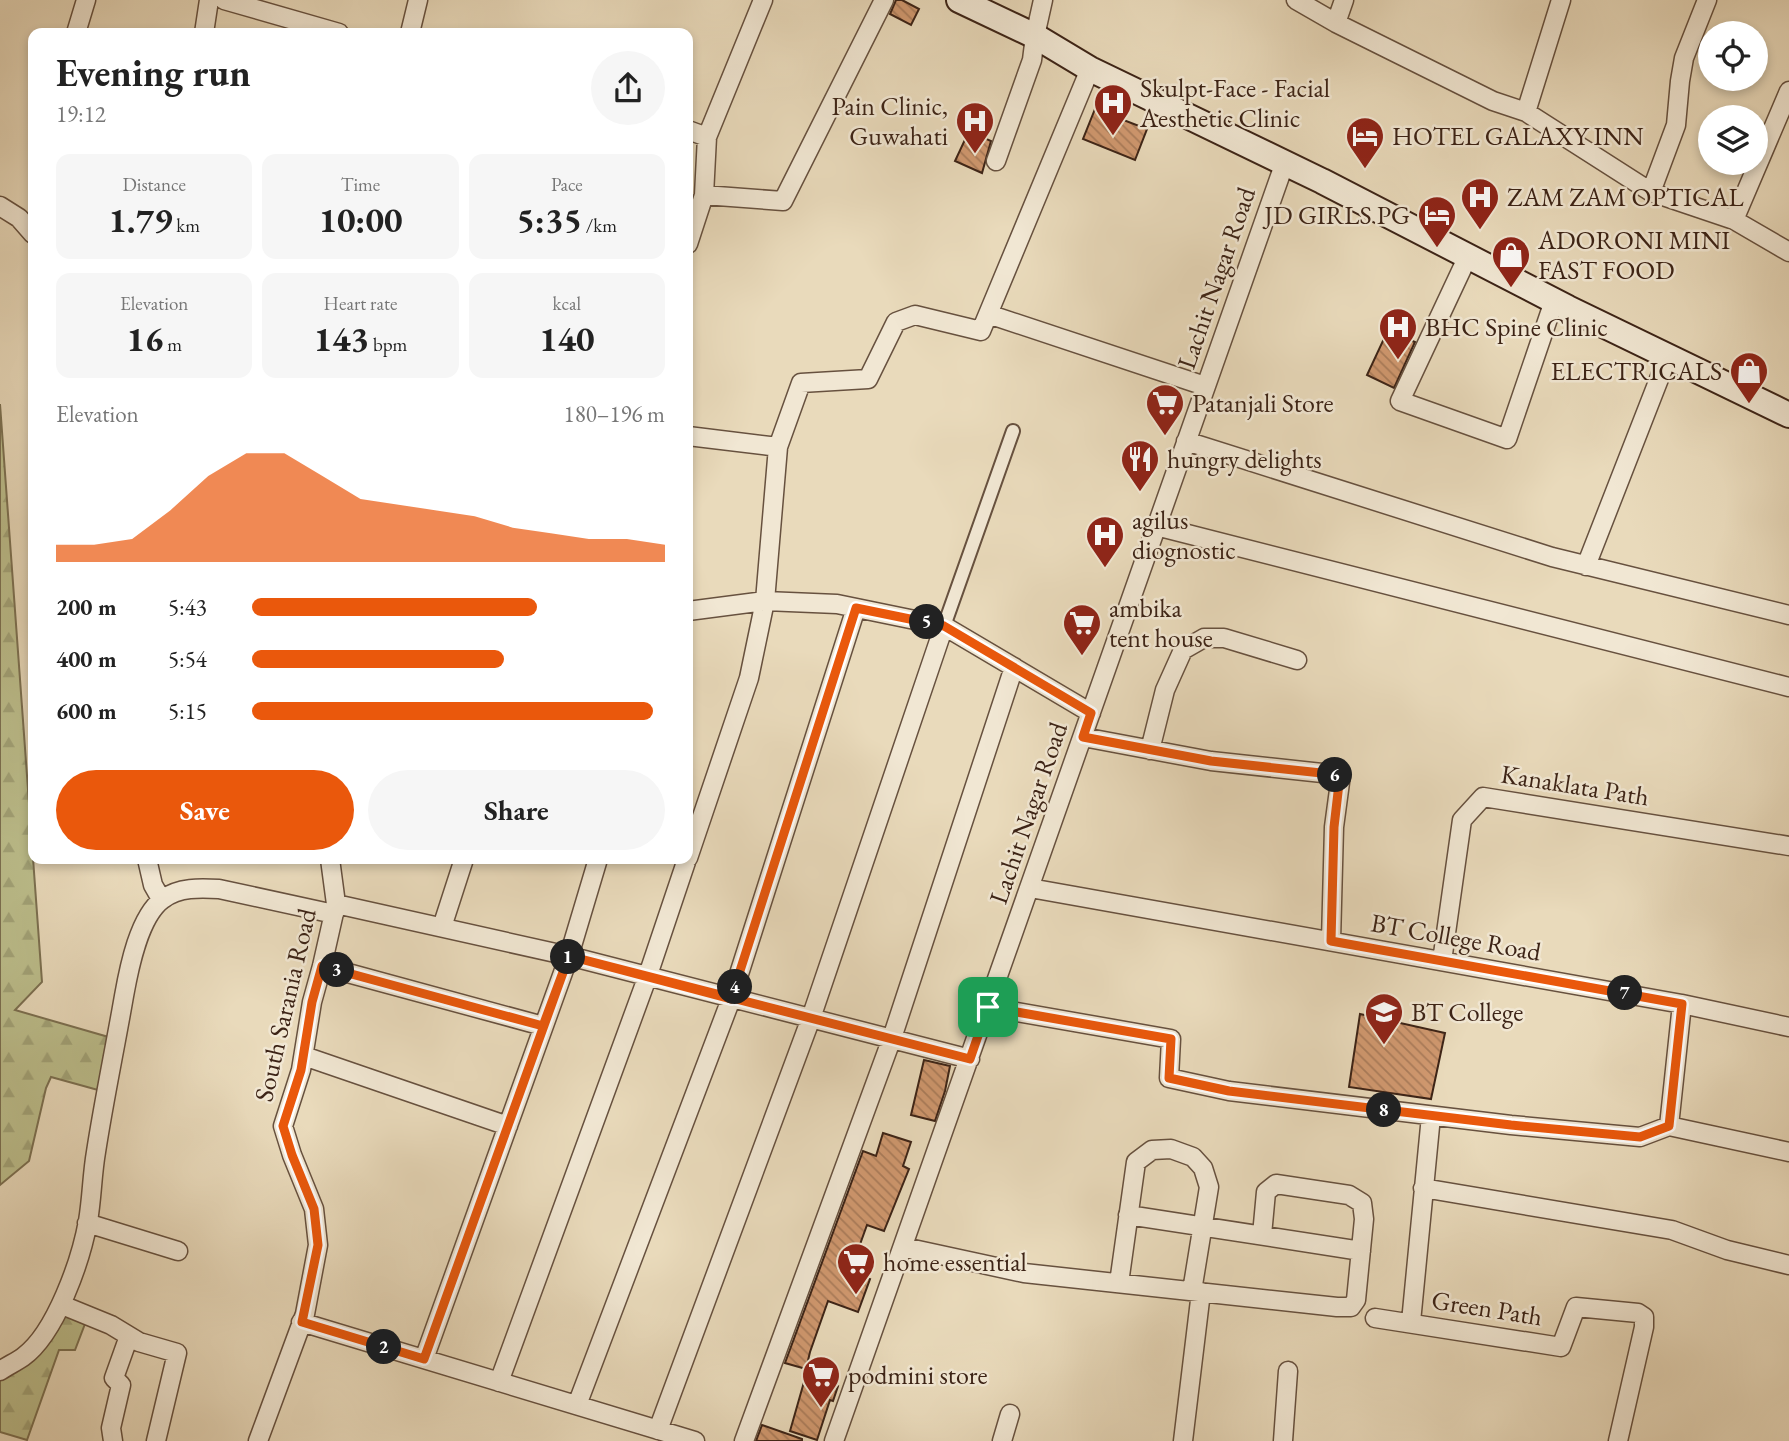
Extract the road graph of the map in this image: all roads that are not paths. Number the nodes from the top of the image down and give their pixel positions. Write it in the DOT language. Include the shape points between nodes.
graph roads {
  1 [pos="86,0"];
  2 [pos="209,0"];
  3 [pos="225,0"];
  4 [pos="418,0"];
  5 [pos="763,0"];
  6 [pos="884,0"];
  7 [pos="959,0"];
  8 [pos="1044,0"];
  9 [pos="1296,0"];
  10 [pos="1343,0"];
  11 [pos="1561,0"];
  12 [pos="1707,0"];
  13 [pos="1336,23"];
  14 [pos="78,28"];
  15 [pos="205,28"];
  16 [pos="322,28"];
  17 [pos="411,28"];
  18 [pos="1035,36"];
  19 [pos="1090,69"];
  20 [pos="1789,91"];
  21 [pos="1526,112"];
  22 [pos="693,132"];
  23 [pos="707,137"];
  24 [pos="996,161"];
  25 [pos="1284,162"];
  26 [pos="1651,192"];
  27 [pos="704,195"];
  28 [pos="0,206"];
  29 [pos="1734,220"];
  30 [pos="28,228"];
  31 [pos="693,229"];
  32 [pos="1789,252"];
  33 [pos="1468,256"];
  34 [pos="1555,301"];
  35 [pos="988,314"];
  36 [pos="1668,356"];
  37 [pos="1205,386"];
  38 [pos="1789,415"];
  39 [pos="1013,432"];
  40 [pos="693,437"];
  41 [pos="1186,441"];
  42 [pos="778,447"];
  43 [pos="1156,526"];
  44 [pos="1586,566"];
  45 [pos="765,601"];
  46 [pos="856,608"];
  47 [pos="693,610"];
  48 [pos="1789,615"];
  49 [pos="944,626"];
  50 [pos="1297,660"];
  51 [pos="1014,667"];
  52 [pos="1789,687"];
  53 [pos="1091,713"];
  54 [pos="1083,737"];
  55 [pos="1150,750"];
  56 [pos="693,841"];
  57 [pos="1789,846"];
  58 [pos="148,864"];
  59 [pos="330,864"];
  60 [pos="462,864"];
  61 [pos="597,864"];
  62 [pos="685,864"];
  63 [pos="1030,888"];
  64 [pos="161,899"];
  65 [pos="335,909"];
  66 [pos="442,927"];
  67 [pos="1331,941"];
  68 [pos="569,956"];
  69 [pos="1442,961"];
  70 [pos="322,966"];
  71 [pos="647,978"];
  72 [pos="731,999"];
  73 [pos="1682,1004"];
  74 [pos="988,1007"];
  75 [pos="811,1018"];
  76 [pos="543,1026"];
  77 [pos="1789,1027"];
  78 [pos="892,1038"];
  79 [pos="304,1056"];
  80 [pos="970,1059"];
  81 [pos="1431,1116"];
  82 [pos="508,1126"];
  83 [pos="1669,1126"];
  84 [pos="1789,1152"];
  85 [pos="1423,1188"];
  86 [pos="1128,1215"];
  87 [pos="88,1223"];
  88 [pos="1203,1226"];
  89 [pos="1262,1235"];
  90 [pos="904,1247"];
  91 [pos="178,1251"];
  92 [pos="1361,1251"];
  93 [pos="1789,1265"];
  94 [pos="1119,1283"];
  95 [pos="1197,1292"];
  96 [pos="62,1305"];
  97 [pos="1374,1318"];
  98 [pos="302,1322"];
  99 [pos="1411,1322"];
  100 [pos="129,1336"];
  101 [pos="424,1359"];
  102 [pos="1288,1370"];
  103 [pos="0,1371"];
  104 [pos="499,1382"];
  105 [pos="577,1405"];
  106 [pos="1010,1414"];
  107 [pos="658,1430"];
  108 [pos="114,1441"];
  109 [pos="156,1441"];
  110 [pos="258,1441"];
  111 [pos="695,1441"];
  112 [pos="744,1441"];
  113 [pos="834,1441"];
  114 [pos="1002,1441"];
  115 [pos="1183,1441"];
  116 [pos="1283,1441"];
  117 [pos="1618,1441"];
  1 -- 14 [label="street"];
  2 -- 15 [label="street"];
  3 -- 16 [label="street"];
  4 -- 17 [label="street"];
  5 -- 23 [label="street"];
  6 -- 27 [label="street" via="783,201"];
  7 -- 18 [label="main road"];
  8 -- 18 [label="street"];
  9 -- 13 [label="street"];
  10 -- 13 [label="street"];
  11 -- 21 [label="street"];
  12 -- 26 [label="street" via="1684,58 1676,125"];
  13 -- 21 [label="street" via="1493,102"];
  18 -- 19 [label="main road"];
  18 -- 24 [label="street" via="1032,60"];
  19 -- 25 [label="main road"];
  19 -- 35 [label="street"];
  20 -- 29 [label="street"];
  21 -- 26 [label="street"];
  22 -- 23 [label="street"];
  23 -- 27 [label="street"];
  25 -- 33 [label="main road"];
  25 -- 37 [label="street, Lachit Nagar Road"];
  26 -- 29 [label="street"];
  27 -- 31 [label="street"];
  28 -- 30 [label="street"];
  29 -- 32 [label="street"];
  33 -- 34 [label="main road"];
  33 -- 34 [label="street" via="1401,401 1507,439"];
  34 -- 36 [label="main road"];
  35 -- 37 [label="street"];
  35 -- 42 [label="street" via="981,331 915,315 896,322 868,379 802,383"];
  36 -- 38 [label="main road"];
  36 -- 44 [label="street"];
  37 -- 41 [label="street, Lachit Nagar Road"];
  39 -- 49 [label="street"];
  40 -- 42 [label="street"];
  41 -- 43 [label="street, Lachit Nagar Road"];
  41 -- 44 [label="street"];
  42 -- 45 [label="street"];
  43 -- 52 [label="street"];
  43 -- 53 [label="street, Lachit Nagar Road"];
  44 -- 48 [label="street"];
  45 -- 46 [label="street"];
  45 -- 47 [label="street"];
  45 -- 56 [label="street" via="749,678"];
  46 -- 49 [label="street"];
  46 -- 72 [label="street"];
  49 -- 51 [label="street"];
  49 -- 75 [label="street"];
  50 -- 55 [label="street" via="1224,638 1204,638 1183,650 1165,690"];
  51 -- 53 [label="street"];
  51 -- 78 [label="street"];
  53 -- 54 [label="street, Lachit Nagar Road"];
  54 -- 55 [label="street"];
  54 -- 63 [label="street, Lachit Nagar Road"];
  55 -- 67 [label="street" via="1340,775"];
  57 -- 69 [label="street, Kanaklata Path" via="1483,797 1462,820"];
  58 -- 64 [label="street"];
  59 -- 65 [label="street, South Sarania Road"];
  60 -- 66 [label="street"];
  61 -- 68 [label="street"];
  62 -- 71 [label="street"];
  63 -- 67 [label="street, BT College Road"];
  63 -- 74 [label="street, Lachit Nagar Road"];
  64 -- 65 [label="street" via="179,890 219,889"];
  64 -- 87 [label="street" via="138,940 127,979"];
  65 -- 66 [label="street"];
  65 -- 70 [label="street, South Sarania Road"];
  66 -- 68 [label="street"];
  67 -- 69 [label="street, BT College Road"];
  68 -- 71 [label="street"];
  68 -- 76 [label="street"];
  69 -- 73 [label="street, BT College Road"];
  70 -- 76 [label="street"];
  70 -- 79 [label="street, South Sarania Road"];
  71 -- 72 [label="street"];
  71 -- 104 [label="street"];
  72 -- 75 [label="street"];
  72 -- 105 [label="street"];
  73 -- 77 [label="street, BT College Road"];
  73 -- 83 [label="street"];
  74 -- 80 [label="street, Lachit Nagar Road"];
  74 -- 81 [label="street" via="1171,1039 1169,1078 1229,1091"];
  75 -- 78 [label="street"];
  75 -- 107 [label="street"];
  76 -- 82 [label="street"];
  78 -- 80 [label="street"];
  78 -- 112 [label="street"];
  79 -- 82 [label="street"];
  79 -- 98 [label="street, South Sarania Road" via="283,1126 314,1209 318,1245"];
  80 -- 90 [label="street, Lachit Nagar Road"];
  81 -- 83 [label="street" via="1640,1137"];
  81 -- 85 [label="street"];
  82 -- 101 [label="street"];
  83 -- 84 [label="street"];
  85 -- 93 [label="street" via="1672,1230"];
  85 -- 99 [label="street"];
  86 -- 88 [label="street"];
  86 -- 88 [label="street" via="1136,1162 1152,1150 1171,1149 1192,1157 1203,1168 1209,1187"];
  86 -- 94 [label="street"];
  87 -- 91 [label="street"];
  87 -- 96 [label="street"];
  88 -- 89 [label="street"];
  88 -- 95 [label="street"];
  89 -- 92 [label="street"];
  89 -- 92 [label="street" via="1266,1192 1276,1184 1349,1195 1362,1203"];
  90 -- 94 [label="street" via="1024,1273"];
  90 -- 113 [label="street, Lachit Nagar Road"];
  92 -- 95 [label="street" via="1356,1300 1351,1307"];
  94 -- 95 [label="street"];
  95 -- 115 [label="street"];
  96 -- 100 [label="street"];
  96 -- 103 [label="street" via="24,1356"];
  97 -- 99 [label="street, Green Path"];
  98 -- 101 [label="street"];
  98 -- 110 [label="street, South Sarania Road"];
  99 -- 117 [label="street, Green Path" via="1561,1347 1576,1307 1638,1313 1644,1317 1644,1326"];
  100 -- 108 [label="street" via="114,1378 121,1385 111,1428"];
  100 -- 109 [label="street" via="177,1353"];
  101 -- 104 [label="street"];
  102 -- 116 [label="street"];
  104 -- 105 [label="street"];
  105 -- 107 [label="street"];
  106 -- 114 [label="street"];
  107 -- 111 [label="street"];
}
